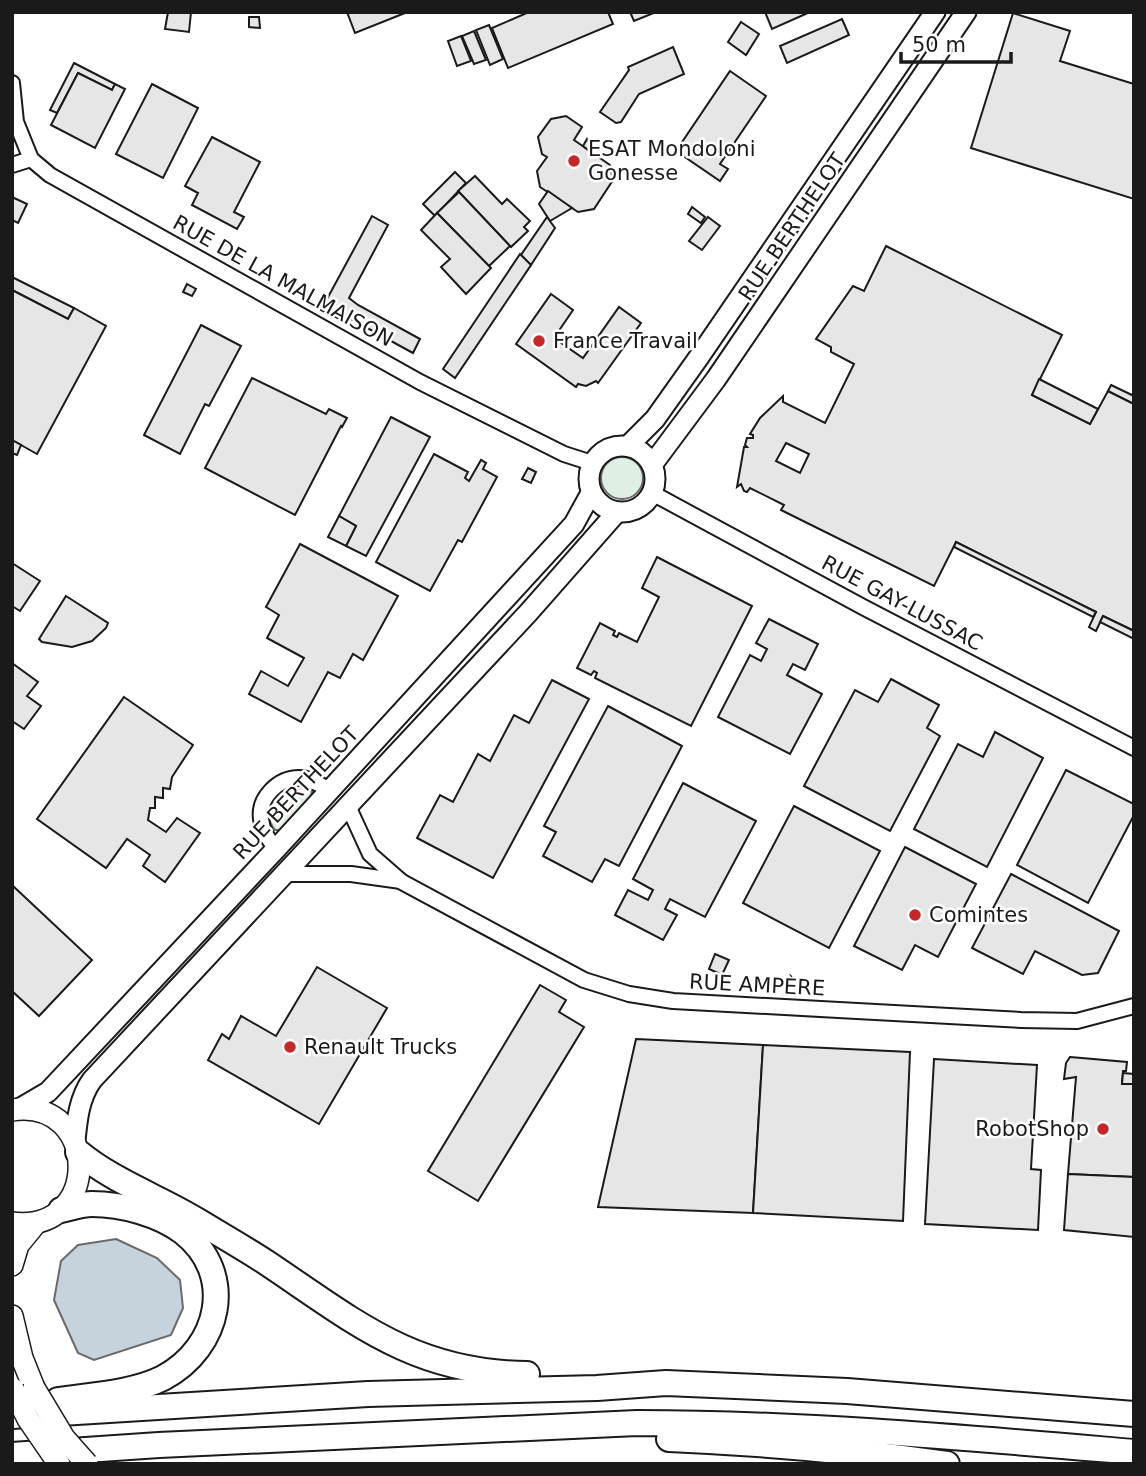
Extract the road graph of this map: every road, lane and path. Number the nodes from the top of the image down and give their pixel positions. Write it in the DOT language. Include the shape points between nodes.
graph roads {
  1 [pos="935,12"];
  2 [pos="966,12"];
  3 [pos="12,83"];
  4 [pos="31,159"];
  5 [pos="12,164"];
  6 [pos="628,446"];
  7 [pos="592,463"];
  8 [pos="652,465"];
  9 [pos="591,493"];
  10 [pos="652,493"];
  11 [pos="617,512"];
  12 [pos="1134,748"];
  13 [pos="330,790"];
  14 [pos="348,806"];
  15 [pos="276,849"];
  16 [pos="285,874"];
  17 [pos="402,882"];
  18 [pos="1134,1006"];
  19 [pos="16,1110"];
  20 [pos="76,1147"];
  21 [pos="61,1210"];
  22 [pos="12,1223"];
  23 [pos="36,1223"];
  24 [pos="12,1265"];
  25 [pos="12,1316"];
  26 [pos="666,1383"];
  27 [pos="19,1388"];
  28 [pos="12,1408"];
  29 [pos="1134,1414"];
  30 [pos="12,1416"];
  31 [pos="559,1426"];
  32 [pos="1134,1452"];
  33 [pos="12,1455"];
  34 [pos="59,1464"];
  35 [pos="87,1464"];
  36 [pos="947,1464"];
  1 -- 6 [label="main road, RUE BERTHELOT" via="699,357 655,419"];
  2 -- 8 [label="main road, RUE BERTHELOT" via="716,379"];
  3 -- 4 [label="street" via="16,122"];
  4 -- 5 [label="street"];
  4 -- 7 [label="street, RUE DE LA MALMAISON" via="50,175 420,382 564,454"];
  6 -- 7 [label="main road" via="610,448"];
  6 -- 8 [label="main road" via="644,454"];
  7 -- 9 [label="main road"];
  8 -- 10 [label="main road"];
  9 -- 11 [label="main road" via="601,506"];
  9 -- 13 [label="main road, RUE BERTHELOT" via="574,524"];
  10 -- 11 [label="main road" via="642,506"];
  10 -- 12 [label="street, RUE GAY-LUSSAC"];
  11 -- 14 [label="main road"];
  13 -- 15 [label="main road, RUE BERTHELOT"];
  13 -- 15 [label="street" via="297,778 268,793 261,819"];
  14 -- 16 [label="main road"];
  14 -- 17 [label="street, RUE AMPÈRE" via="370,854"];
  15 -- 19 [label="main road, RUE BERTHELOT" via="48,1092"];
  16 -- 17 [label="street, RUE AMPÈRE" via="351,874"];
  16 -- 20 [label="main road" via="92,1080 76,1119"];
  17 -- 18 [label="street, RUE AMPÈRE" via="584,980 629,994 686,1002 1021,1020 1077,1021"];
  19 -- 20 [label="main road" via="52,1117 65,1127"];
  20 -- 21 [label="main road" via="79,1179"];
  20 -- 26 [label="highway" via="99,1170 169,1203 362,1328 415,1354 503,1374 640,1375"];
  21 -- 23 [label="main road"];
  21 -- 28 [label="highway" via="90,1204 118,1207 148,1214 183,1232 206,1261 215,1291 215,1313 208,1335 186,1363 162,1378 128,1389"];
  22 -- 23 [label="main road"];
  23 -- 24 [label="main road" via="18,1245"];
  25 -- 27 [label="main road" via="22,1358"];
  26 -- 29 [label="highway" via="847,1391"];
  26 -- 30 [label="highway" via="368,1394"];
  27 -- 34 [label="main road, bridge" via="28,1419"];
  27 -- 35 [label="main road, bridge" via="45,1410"];
  31 -- 32 [label="highway" via="714,1423"];
  31 -- 33 [label="highway"];
  31 -- 36 [label="highway" via="575,1435 753,1443"];
}
